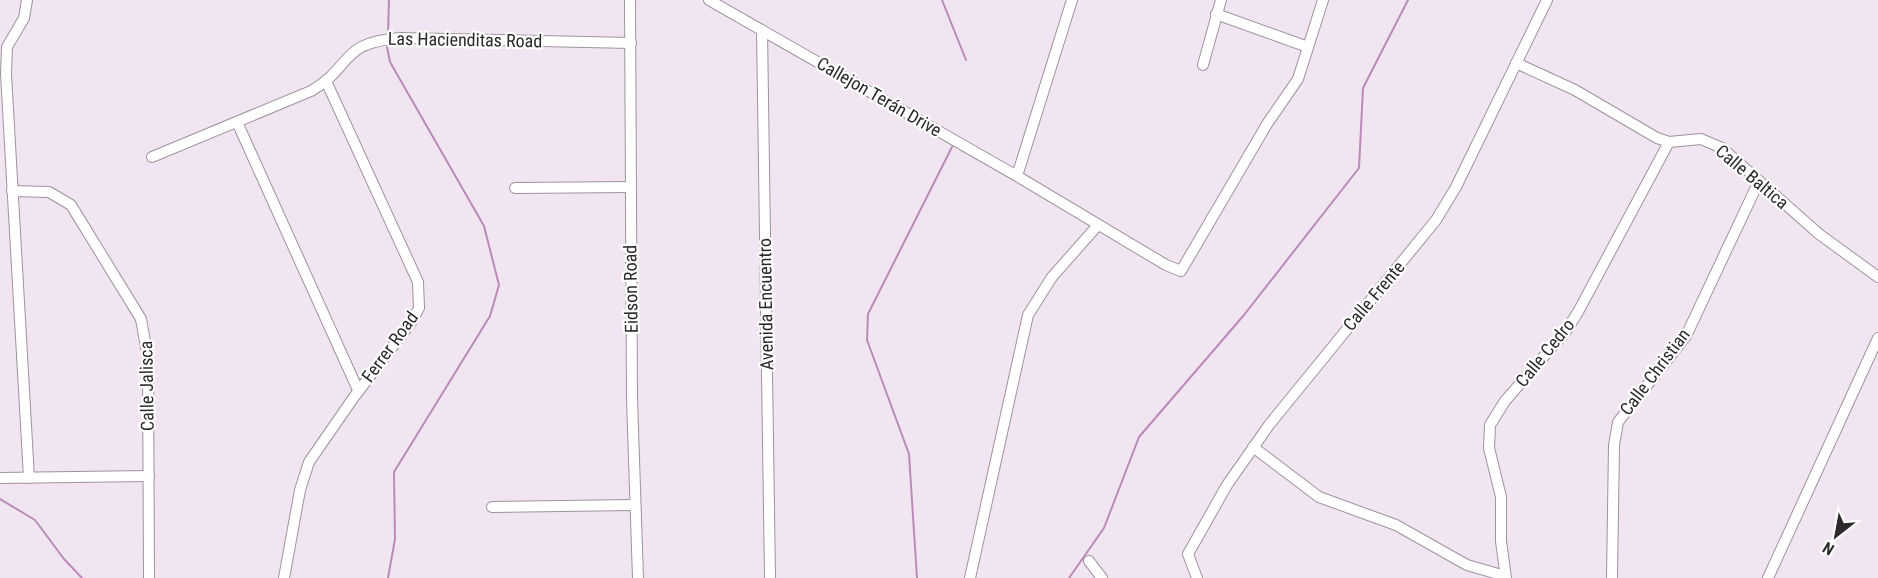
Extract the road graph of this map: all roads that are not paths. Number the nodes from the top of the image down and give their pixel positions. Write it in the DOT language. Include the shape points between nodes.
graph roads {
  1 [pos="27,0"];
  2 [pos="630,0"];
  3 [pos="709,0"];
  4 [pos="1072,0"];
  5 [pos="1221,0"];
  6 [pos="1323,0"];
  7 [pos="1547,0"];
  8 [pos="1216,14"];
  9 [pos="762,30"];
  10 [pos="631,43"];
  11 [pos="1308,47"];
  12 [pos="1516,63"];
  13 [pos="1203,65"];
  14 [pos="326,81"];
  15 [pos="237,122"];
  16 [pos="1669,142"];
  17 [pos="152,157"];
  18 [pos="1017,176"];
  19 [pos="1759,181"];
  20 [pos="630,186"];
  21 [pos="515,188"];
  22 [pos="12,191"];
  23 [pos="1098,225"];
  24 [pos="1878,277"];
  25 [pos="1878,338"];
  26 [pos="358,390"];
  27 [pos="1253,447"];
  28 [pos="149,476"];
  29 [pos="0,478"];
  30 [pos="29,478"];
  31 [pos="634,505"];
  32 [pos="492,507"];
  33 [pos="1089,561"];
  34 [pos="1506,577"];
  35 [pos="149,578"];
  36 [pos="284,578"];
  37 [pos="638,578"];
  38 [pos="770,578"];
  39 [pos="970,578"];
  40 [pos="1102,578"];
  41 [pos="1197,578"];
  42 [pos="1612,578"];
  43 [pos="1768,578"];
  1 -- 22 [label="street" via="24,18 12,35 6,56"];
  2 -- 10 [label="street, Eidson Road"];
  3 -- 9 [label="street, Callejon Terán Drive"];
  4 -- 18 [label="street"];
  5 -- 8 [label="street"];
  6 -- 11 [label="street"];
  7 -- 12 [label="street, Calle Frente"];
  8 -- 11 [label="street"];
  8 -- 13 [label="street"];
  9 -- 18 [label="street, Callejon Terán Drive"];
  9 -- 38 [label="street, Avenida Encuentro"];
  10 -- 14 [label="street, Las Hacienditas Road" via="379,39 359,46"];
  10 -- 20 [label="street, Eidson Road"];
  11 -- 23 [label="street, Callejon Terán Drive" via="1298,79 1267,124 1181,271"];
  12 -- 16 [label="street, Calle Baltica" via="1575,90"];
  12 -- 27 [label="street, Calle Frente" via="1436,220"];
  14 -- 15 [label="street, Las Hacienditas Road"];
  14 -- 26 [label="street, Ferrer Road" via="418,282 420,295 412,321"];
  15 -- 17 [label="street, Las Hacienditas Road"];
  15 -- 26 [label="street"];
  16 -- 19 [label="street, Calle Baltica" via="1701,139 1722,148"];
  16 -- 34 [label="street, Calle Cedro" via="1578,312 1505,401 1490,426 1489,448 1501,497"];
  18 -- 23 [label="street, Callejon Terán Drive"];
  19 -- 24 [label="street, Calle Baltica" via="1819,234"];
  19 -- 42 [label="street, Calle Christian" via="1686,336 1618,422 1613,451"];
  20 -- 21 [label="street"];
  20 -- 31 [label="street, Eidson Road"];
  22 -- 28 [label="street, Calle Jalisca" via="49,192 71,205 141,319 147,345"];
  22 -- 30 [label="street"];
  23 -- 39 [label="street" via="1052,277 1028,315"];
  25 -- 43 [label="street"];
  26 -- 36 [label="street, Ferrer Road" via="305,471"];
  27 -- 34 [label="street" via="1319,497 1396,525 1467,565"];
  27 -- 41 [label="street, Calle Frente" via="1191,546 1188,554"];
  28 -- 30 [label="street"];
  28 -- 35 [label="street, Calle Jalisca"];
  29 -- 30 [label="street"];
  31 -- 32 [label="street"];
  31 -- 37 [label="street, Eidson Road"];
  33 -- 40 [label="street"];
}
